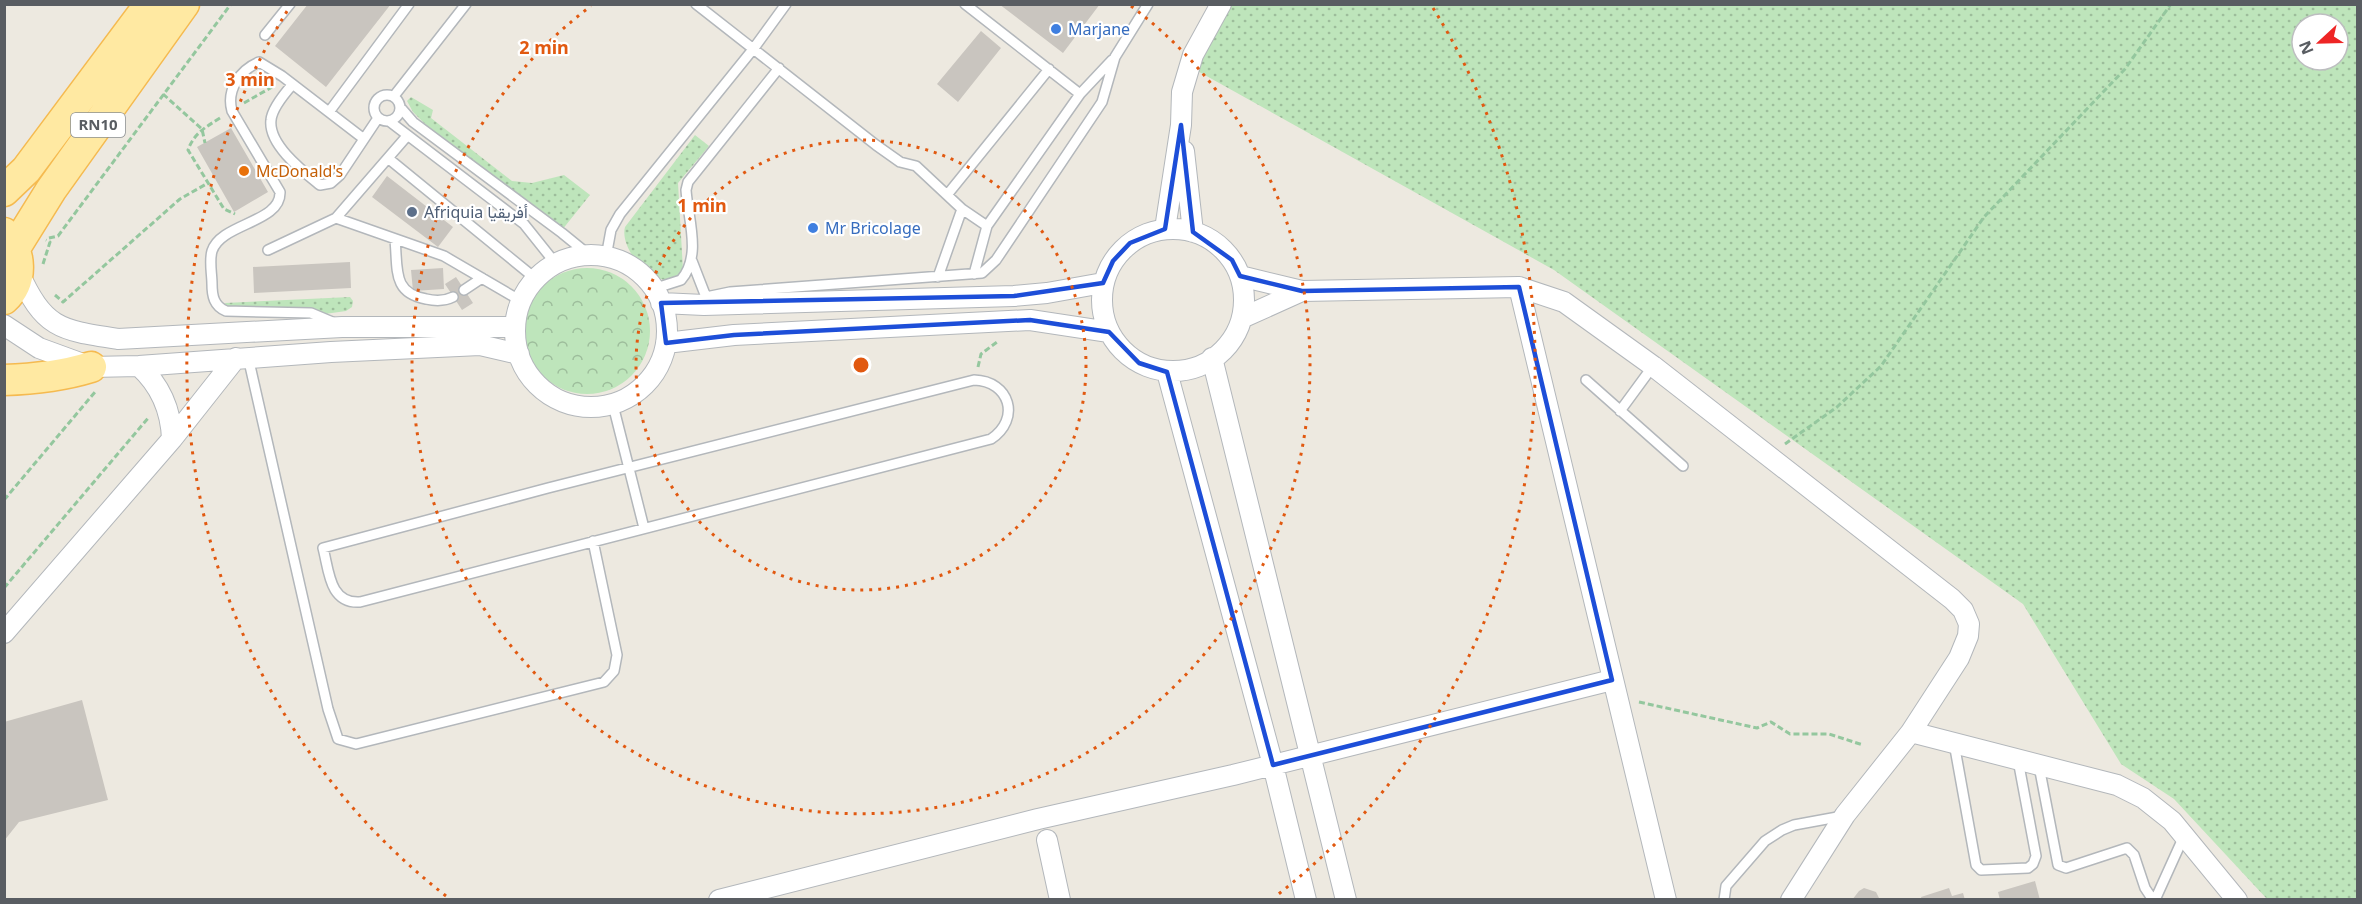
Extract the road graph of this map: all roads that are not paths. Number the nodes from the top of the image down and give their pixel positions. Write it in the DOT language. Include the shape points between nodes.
graph roads {
  1 [pos="150,4"];
  2 [pos="184,4"];
  3 [pos="290,4"];
  4 [pos="409,4"];
  5 [pos="466,4"];
  6 [pos="696,4"];
  7 [pos="786,4"];
  8 [pos="965,4"];
  9 [pos="1148,4"];
  10 [pos="1221,4"];
  11 [pos="265,35"];
  12 [pos="754,48"];
  13 [pos="1114,57"];
  14 [pos="779,68"];
  15 [pos="1049,69"];
  16 [pos="289,88"];
  17 [pos="1080,94"];
  18 [pos="394,96"];
  19 [pos="400,107"];
  20 [pos="329,112"];
  21 [pos="378,118"];
  22 [pos="389,121"];
  23 [pos="1181,125"];
  24 [pos="407,136"];
  25 [pos="364,140"];
  26 [pos="389,159"];
  27 [pos="4,191"];
  28 [pos="947,195"];
  29 [pos="962,209"];
  30 [pos="336,218"];
  31 [pos="987,226"];
  32 [pos="1165,229"];
  33 [pos="1193,231"];
  34 [pos="395,240"];
  35 [pos="268,250"];
  36 [pos="14,253"];
  37 [pos="597,256"];
  38 [pos="692,259"];
  39 [pos="556,264"];
  40 [pos="974,274"];
  41 [pos="1240,276"];
  42 [pos="938,277"];
  43 [pos="482,279"];
  44 [pos="536,279"];
  45 [pos="1103,283"];
  46 [pos="1519,287"];
  47 [pos="464,290"];
  48 [pos="1302,291"];
  49 [pos="657,296"];
  50 [pos="453,297"];
  51 [pos="4,299"];
  52 [pos="522,301"];
  53 [pos="705,301"];
  54 [pos="1242,318"];
  55 [pos="4,325"];
  56 [pos="342,327"];
  57 [pos="515,327"];
  58 [pos="1108,332"];
  59 [pos="666,343"];
  60 [pos="519,354"];
  61 [pos="242,358"];
  62 [pos="1212,358"];
  63 [pos="139,366"];
  64 [pos="1653,366"];
  65 [pos="1167,372"];
  66 [pos="95,376"];
  67 [pos="4,380"];
  68 [pos="1586,380"];
  69 [pos="613,405"];
  70 [pos="1620,411"];
  71 [pos="172,439"];
  72 [pos="1683,466"];
  73 [pos="629,467"];
  74 [pos="644,528"];
  75 [pos="593,541"];
  76 [pos="4,633"];
  77 [pos="1612,680"];
  78 [pos="1911,732"];
  79 [pos="1954,743"];
  80 [pos="1311,756"];
  81 [pos="2018,760"];
  82 [pos="1273,765"];
  83 [pos="2039,766"];
  84 [pos="1845,815"];
  85 [pos="2184,836"];
  86 [pos="1047,840"];
  87 [pos="719,900"];
  88 [pos="1060,900"];
  89 [pos="1306,900"];
  90 [pos="1346,900"];
  91 [pos="1666,900"];
  92 [pos="1724,900"];
  93 [pos="1791,900"];
  94 [pos="2154,900"];
  95 [pos="2237,900"];
  1 -- 27 [label="main road, RN10" via="26,170"];
  2 -- 36 [label="main road, RN10" via="51,190"];
  3 -- 11 [label="lane"];
  4 -- 20 [label="lane"];
  5 -- 18 [label="lane"];
  6 -- 12 [label="lane"];
  7 -- 12 [label="lane"];
  8 -- 15 [label="lane"];
  9 -- 13 [label="lane"];
  10 -- 23 [label="street" via="1193,55 1182,92"];
  12 -- 14 [label="lane"];
  12 -- 37 [label="lane" via="620,214"];
  13 -- 17 [label="lane"];
  13 -- 40 [label="lane" via="1102,102 996,260 982,273"];
  14 -- 28 [label="lane" via="900,162 916,166"];
  14 -- 38 [label="lane" via="688,182"];
  15 -- 17 [label="lane"];
  15 -- 28 [label="lane"];
  16 -- 20 [label="lane"];
  16 -- 25 [label="lane" via="271,118 272,130 287,157 320,184 336,180"];
  16 -- 56 [label="lane" via="259,62 249,66 233,86 229,100 232,111 280,192 274,209 221,240 212,250 212,296 226,311 311,313"];
  17 -- 31 [label="lane"];
  18 -- 19 [label="lane"];
  18 -- 21 [label="lane" via="378,98 374,108"];
  19 -- 22 [label="lane" via="398,116"];
  19 -- 37 [label="lane" via="413,122"];
  20 -- 25 [label="lane"];
  21 -- 22 [label="lane"];
  21 -- 25 [label="lane"];
  22 -- 24 [label="lane"];
  23 -- 32 [label="street"];
  23 -- 33 [label="street"];
  24 -- 26 [label="lane"];
  24 -- 39 [label="lane" via="524,224"];
  26 -- 30 [label="lane"];
  26 -- 44 [label="lane"];
  28 -- 29 [label="lane"];
  29 -- 31 [label="lane"];
  29 -- 42 [label="lane"];
  30 -- 34 [label="lane"];
  30 -- 35 [label="lane"];
  31 -- 40 [label="lane"];
  32 -- 33 [label="street"];
  32 -- 45 [label="street" via="1130,243 1113,261"];
  33 -- 41 [label="street" via="1208,238 1232,260"];
  34 -- 43 [label="lane" via="444,256"];
  34 -- 50 [label="lane" via="403,290 431,301"];
  36 -- 51 [label="main road, RN10" via="15,285"];
  36 -- 56 [label="street" via="33,302 50,321 82,334 118,339"];
  37 -- 39 [label="street"];
  37 -- 49 [label="street" via="629,266"];
  38 -- 49 [label="lane" via="681,280"];
  38 -- 53 [label="lane"];
  39 -- 44 [label="street"];
  40 -- 42 [label="lane"];
  41 -- 48 [label="street"];
  41 -- 54 [label="street"];
  42 -- 53 [label="lane" via="730,292"];
  43 -- 47 [label="lane"];
  43 -- 52 [label="lane"];
  44 -- 52 [label="street"];
  45 -- 53 [label="street" via="1021,296"];
  45 -- 58 [label="street" via="1102,314"];
  46 -- 48 [label="street"];
  46 -- 64 [label="street" via="1564,302"];
  46 -- 77 [label="street"];
  48 -- 54 [label="street"];
  49 -- 53 [label="street"];
  49 -- 59 [label="street" via="667,323"];
  52 -- 57 [label="street"];
  54 -- 62 [label="street" via="1228,346"];
  55 -- 66 [label="street"];
  56 -- 57 [label="street"];
  57 -- 60 [label="street"];
  58 -- 59 [label="street" via="1030,320 734,335"];
  58 -- 65 [label="street" via="1123,352 1139,363"];
  59 -- 69 [label="street" via="660,364 648,382"];
  60 -- 61 [label="street" via="480,345"];
  60 -- 69 [label="street" via="529,375 546,392 566,403 589,408"];
  61 -- 63 [label="street"];
  61 -- 71 [label="street"];
  61 -- 75 [label="lane" via="338,739 356,744 604,682 614,671 617,655"];
  62 -- 65 [label="street" via="1201,366"];
  62 -- 80 [label="street"];
  63 -- 66 [label="street"];
  63 -- 71 [label="street" via="164,399"];
  64 -- 70 [label="lane"];
  64 -- 78 [label="street" via="1963,610 1969,624 1964,647"];
  65 -- 82 [label="street"];
  66 -- 67 [label="main road" via="71,373"];
  68 -- 70 [label="lane"];
  69 -- 73 [label="lane"];
  70 -- 72 [label="lane"];
  71 -- 76 [label="street"];
  73 -- 74 [label="lane"];
  73 -- 74 [label="lane" via="974,380 999,388 1008,402 1004,428 991,439"];
  73 -- 75 [label="lane" via="323,548 334,590 341,598 353,602"];
  74 -- 75 [label="lane"];
  77 -- 80 [label="street"];
  77 -- 91 [label="street"];
  78 -- 79 [label="street"];
  78 -- 84 [label="street"];
  79 -- 81 [label="street"];
  79 -- 81 [label="lane" via="1981,870 2028,868 2036,856"];
  80 -- 82 [label="street"];
  80 -- 90 [label="street"];
  81 -- 83 [label="street"];
  82 -- 87 [label="street" via="1038,819"];
  82 -- 89 [label="street"];
  83 -- 85 [label="street" via="2117,785 2143,798"];
  83 -- 94 [label="lane" via="2058,865 2066,867 2127,848"];
  84 -- 92 [label="lane" via="1794,825 1765,840 1726,886"];
  84 -- 93 [label="street"];
  85 -- 94 [label="lane"];
  85 -- 95 [label="street"];
  86 -- 88 [label="street"];
}
